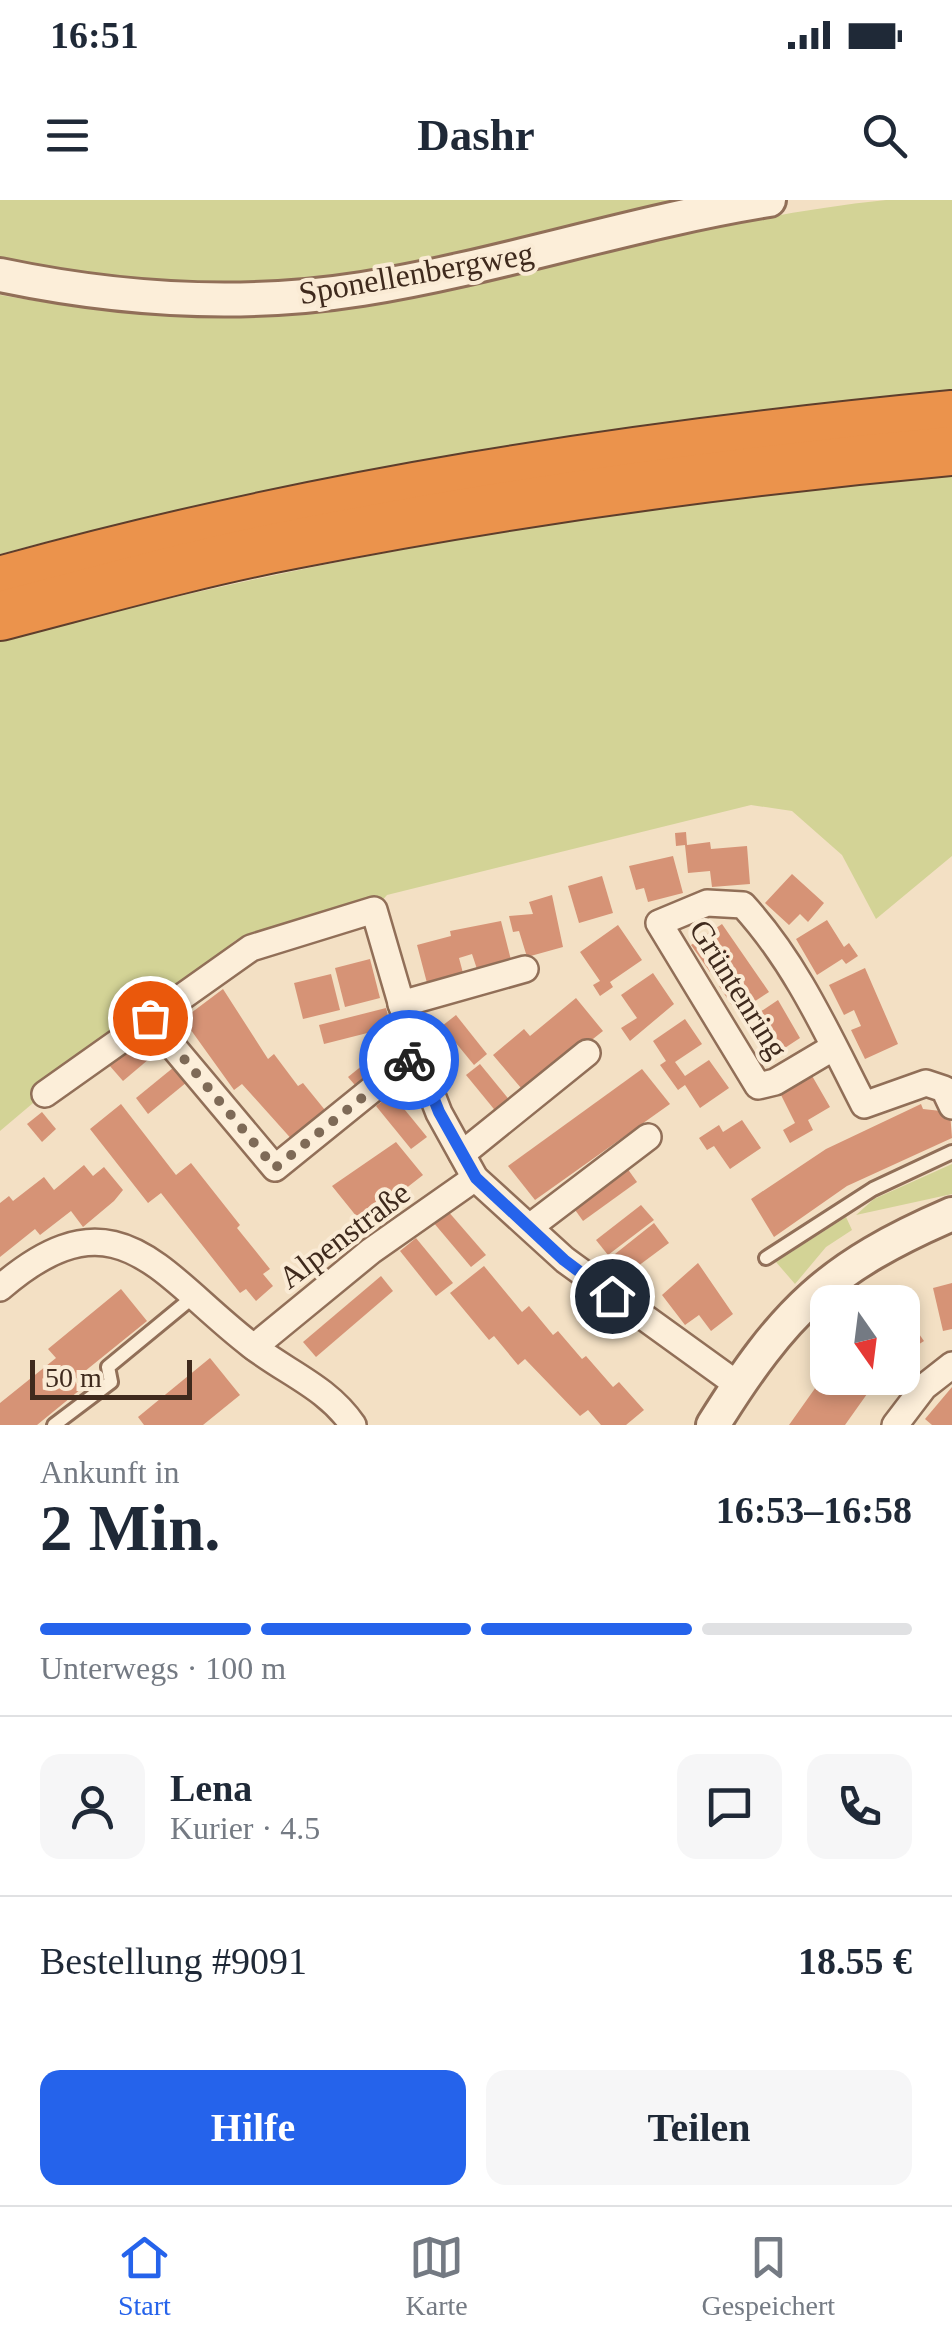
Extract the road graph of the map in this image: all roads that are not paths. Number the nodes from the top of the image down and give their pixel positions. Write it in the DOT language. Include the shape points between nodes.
graph roads {
  1 [pos="769,200"];
  2 [pos="0,275"];
  3 [pos="952,416"];
  4 [pos="952,451"];
  5 [pos="0,581"];
  6 [pos="0,616"];
  7 [pos="525,969"];
  8 [pos="401,1004"];
  9 [pos="150,1018"];
  10 [pos="834,1047"];
  11 [pos="416,1054"];
  12 [pos="588,1054"];
  13 [pos="46,1094"];
  14 [pos="952,1106"];
  15 [pos="648,1137"];
  16 [pos="952,1152"];
  17 [pos="462,1154"];
  18 [pos="476,1178"];
  19 [pos="952,1214"];
  20 [pos="531,1226"];
  21 [pos="766,1258"];
  22 [pos="0,1288"];
  23 [pos="194,1297"];
  24 [pos="254,1347"];
  25 [pos="952,1365"];
  26 [pos="738,1385"];
  27 [pos="54,1425"];
  28 [pos="353,1425"];
  29 [pos="713,1425"];
  30 [pos="895,1425"];
  1 -- 2 [label="street, Sponellenbergweg" via="454,271 301,296 170,300"];
  3 -- 5 [label="highway" via="698,443 395,489"];
  4 -- 6 [label="highway" via="740,472 451,516 291,544"];
  7 -- 8 [label="street"];
  8 -- 9 [label="street" via="374,910 251,948"];
  8 -- 11 [label="street"];
  9 -- 11 [label="street" via="275,1168"];
  9 -- 13 [label="street"];
  10 -- 10 [label="street, Grüntenring" via="780,945 743,905 707,903 659,923 758,1086"];
  10 -- 14 [label="street, Grüntenring" via="864,1105 926,1083 944,1089"];
  11 -- 17 [label="street"];
  12 -- 17 [label="street"];
  15 -- 20 [label="street"];
  16 -- 21 [label="lane" via="856,1199"];
  17 -- 18 [label="street"];
  18 -- 20 [label="street"];
  18 -- 24 [label="street, Alpenstraße"];
  19 -- 26 [label="street" via="887,1242 828,1282"];
  20 -- 26 [label="street" via="564,1260"];
  22 -- 23 [label="street" via="52,1250 83,1242 133,1249 164,1267"];
  23 -- 24 [label="street"];
  23 -- 27 [label="lane" via="108,1366 111,1382"];
  24 -- 28 [label="street" via="336,1400"];
  25 -- 30 [label="street" via="924,1387"];
  26 -- 29 [label="street"];
}
